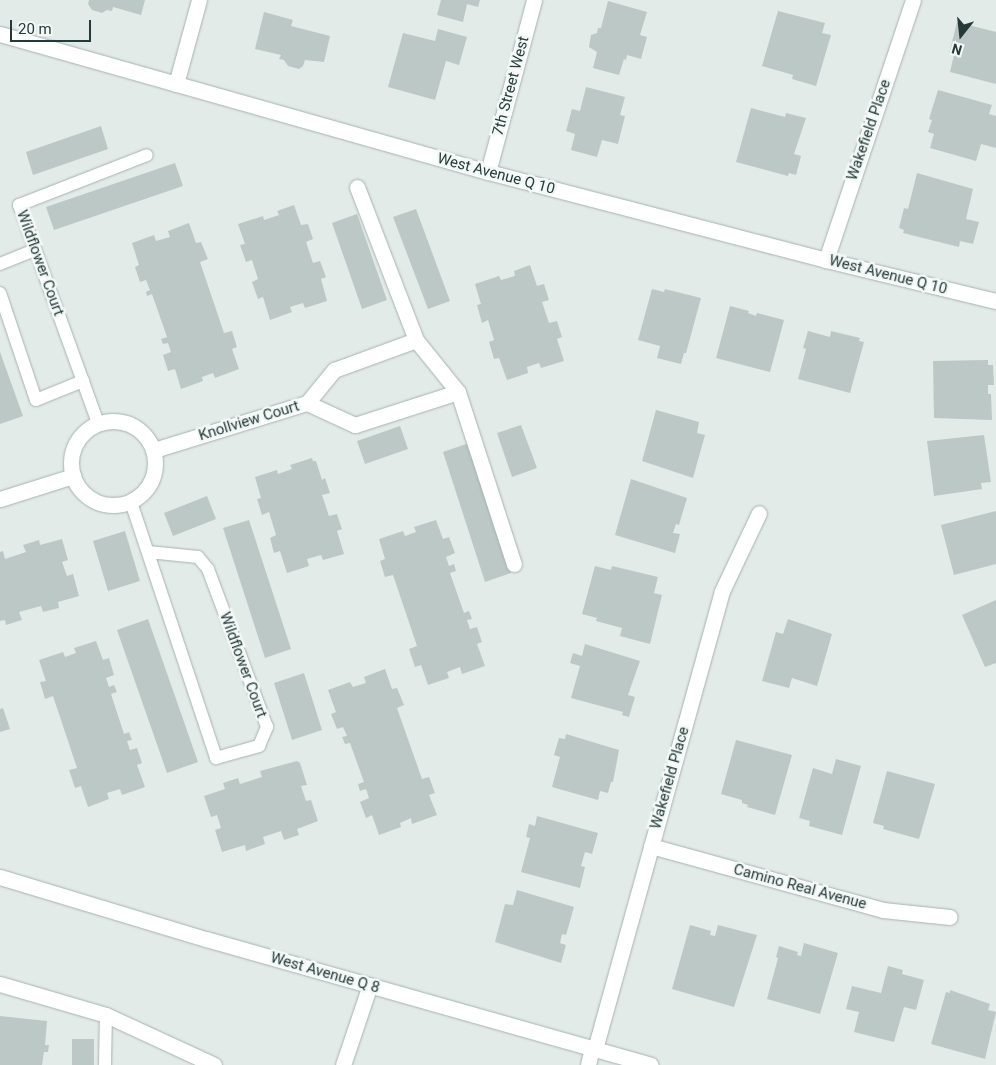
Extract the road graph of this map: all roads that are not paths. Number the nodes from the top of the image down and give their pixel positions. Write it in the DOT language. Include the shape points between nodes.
graph roads {
  1 [pos="198,0"];
  2 [pos="534,0"];
  3 [pos="913,0"];
  4 [pos="0,34"];
  5 [pos="176,84"];
  6 [pos="147,155"];
  7 [pos="488,172"];
  8 [pos="357,187"];
  9 [pos="35,250"];
  10 [pos="826,260"];
  11 [pos="0,264"];
  12 [pos="0,293"];
  13 [pos="996,301"];
  14 [pos="416,340"];
  15 [pos="83,381"];
  16 [pos="458,392"];
  17 [pos="307,403"];
  18 [pos="98,423"];
  19 [pos="154,450"];
  20 [pos="73,476"];
  21 [pos="0,499"];
  22 [pos="131,502"];
  23 [pos="760,513"];
  24 [pos="148,552"];
  25 [pos="514,564"];
  26 [pos="651,846"];
  27 [pos="0,877"];
  28 [pos="950,917"];
  29 [pos="0,984"];
  30 [pos="370,985"];
  31 [pos="106,1015"];
  32 [pos="593,1048"];
  33 [pos="105,1065"];
  34 [pos="214,1065"];
  35 [pos="343,1065"];
  36 [pos="588,1065"];
  37 [pos="651,1065"];
  1 -- 5 [label="street"];
  2 -- 7 [label="street, 7th Street West"];
  3 -- 10 [label="street, Wakefield Place"];
  4 -- 5 [label="street, West Avenue Q 10"];
  5 -- 7 [label="street, West Avenue Q 10"];
  6 -- 9 [label="lane, Wildflower Court" via="19,205"];
  7 -- 10 [label="street, West Avenue Q 10"];
  8 -- 14 [label="street"];
  9 -- 11 [label="lane"];
  9 -- 15 [label="lane, Wildflower Court"];
  10 -- 13 [label="street, West Avenue Q 10"];
  12 -- 15 [label="lane" via="36,400"];
  14 -- 16 [label="street"];
  14 -- 17 [label="street, Knollview Court" via="334,370"];
  15 -- 18 [label="lane, Wildflower Court"];
  16 -- 17 [label="street" via="355,425"];
  16 -- 25 [label="street"];
  17 -- 19 [label="street, Knollview Court"];
  18 -- 19 [label="street" via="125,422 137,428"];
  18 -- 20 [label="street" via="78,439 71,457"];
  19 -- 22 [label="street" via="156,462 152,480"];
  20 -- 21 [label="street"];
  20 -- 22 [label="street" via="84,494 103,504"];
  22 -- 24 [label="lane, Wildflower Court"];
  23 -- 26 [label="street, Wakefield Place" via="722,591"];
  24 -- 24 [label="lane, Wildflower Court" via="216,758 258,746 267,727 208,569 198,557"];
  26 -- 28 [label="street, Camino Real Avenue" via="883,910"];
  26 -- 32 [label="street, Wakefield Place"];
  27 -- 30 [label="street, West Avenue Q 8"];
  29 -- 31 [label="street"];
  30 -- 32 [label="street, West Avenue Q 8"];
  30 -- 35 [label="street"];
  31 -- 33 [label="lane"];
  31 -- 34 [label="street"];
  32 -- 36 [label="street, Wakefield Place"];
  32 -- 37 [label="street, West Avenue Q 8"];
}
